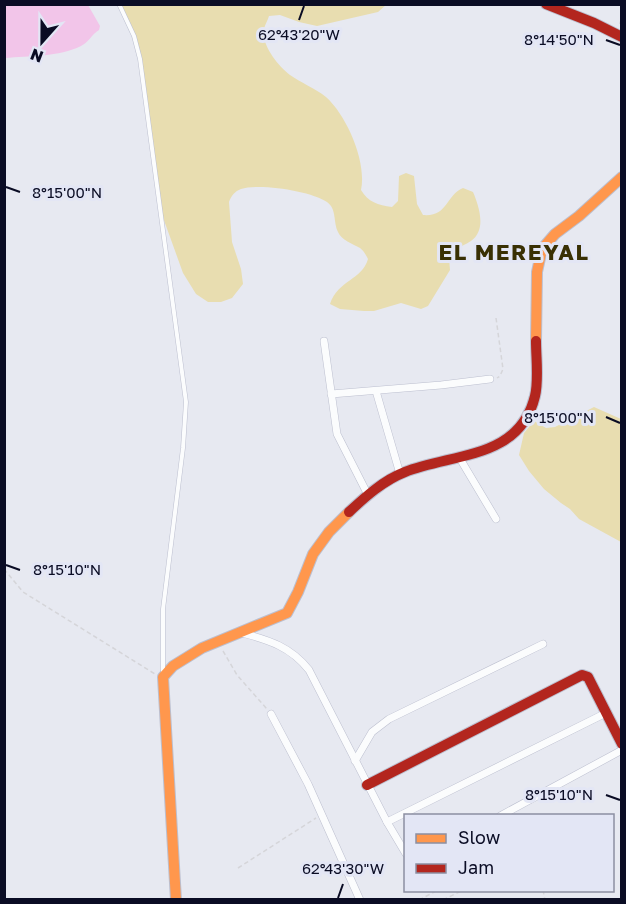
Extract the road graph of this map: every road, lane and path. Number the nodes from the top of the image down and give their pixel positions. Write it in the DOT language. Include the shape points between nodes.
graph roads {
  1 [pos="119,4"];
  2 [pos="546,4"];
  3 [pos="621,15"];
  4 [pos="620,26"];
  5 [pos="621,38"];
  6 [pos="621,177"];
  7 [pos="496,318"];
  8 [pos="324,341"];
  9 [pos="490,379"];
  10 [pos="376,391"];
  11 [pos="331,394"];
  12 [pos="459,457"];
  13 [pos="400,474"];
  14 [pos="369,495"];
  15 [pos="496,519"];
  16 [pos="4,569"];
  17 [pos="242,633"];
  18 [pos="219,642"];
  19 [pos="543,644"];
  20 [pos="163,677"];
  21 [pos="606,713"];
  22 [pos="271,714"];
  23 [pos="621,744"];
  24 [pos="621,750"];
  25 [pos="355,761"];
  26 [pos="367,785"];
  27 [pos="322,814"];
  28 [pos="504,814"];
  29 [pos="387,822"];
  30 [pos="404,852"];
  31 [pos="238,868"];
  32 [pos="436,892"];
  33 [pos="461,892"];
  34 [pos="176,900"];
  35 [pos="360,900"];
  36 [pos="418,900"];
  37 [pos="443,900"];
  1 -- 20 [label="lane" via="140,59 186,402 163,609"];
  2 -- 5 [label="street"];
  3 -- 4 [label="path"];
  6 -- 12 [label="street" via="542,249 537,288 536,394 530,412 518,430 503,442"];
  7 -- 9 [label="path" via="503,369 500,376"];
  8 -- 11 [label="street"];
  9 -- 10 [label="street"];
  10 -- 11 [label="street"];
  10 -- 13 [label="street"];
  11 -- 14 [label="street" via="337,434"];
  12 -- 13 [label="street"];
  12 -- 15 [label="street"];
  13 -- 14 [label="street"];
  14 -- 17 [label="street" via="320,543 287,613"];
  16 -- 20 [label="path" via="23,592 144,669"];
  17 -- 18 [label="street"];
  17 -- 25 [label="street" via="270,640 300,659"];
  18 -- 20 [label="street" via="172,664"];
  18 -- 22 [label="path" via="237,675"];
  19 -- 25 [label="street" via="389,719 372,732"];
  20 -- 34 [label="street"];
  21 -- 23 [label="street"];
  21 -- 26 [label="street" via="588,677 582,675"];
  21 -- 29 [label="street"];
  22 -- 27 [label="street"];
  24 -- 28 [label="street"];
  25 -- 26 [label="street"];
  26 -- 29 [label="street"];
  27 -- 31 [label="path"];
  27 -- 35 [label="street"];
  29 -- 30 [label="street"];
  32 -- 36 [label="path"];
  33 -- 37 [label="path"];
}
